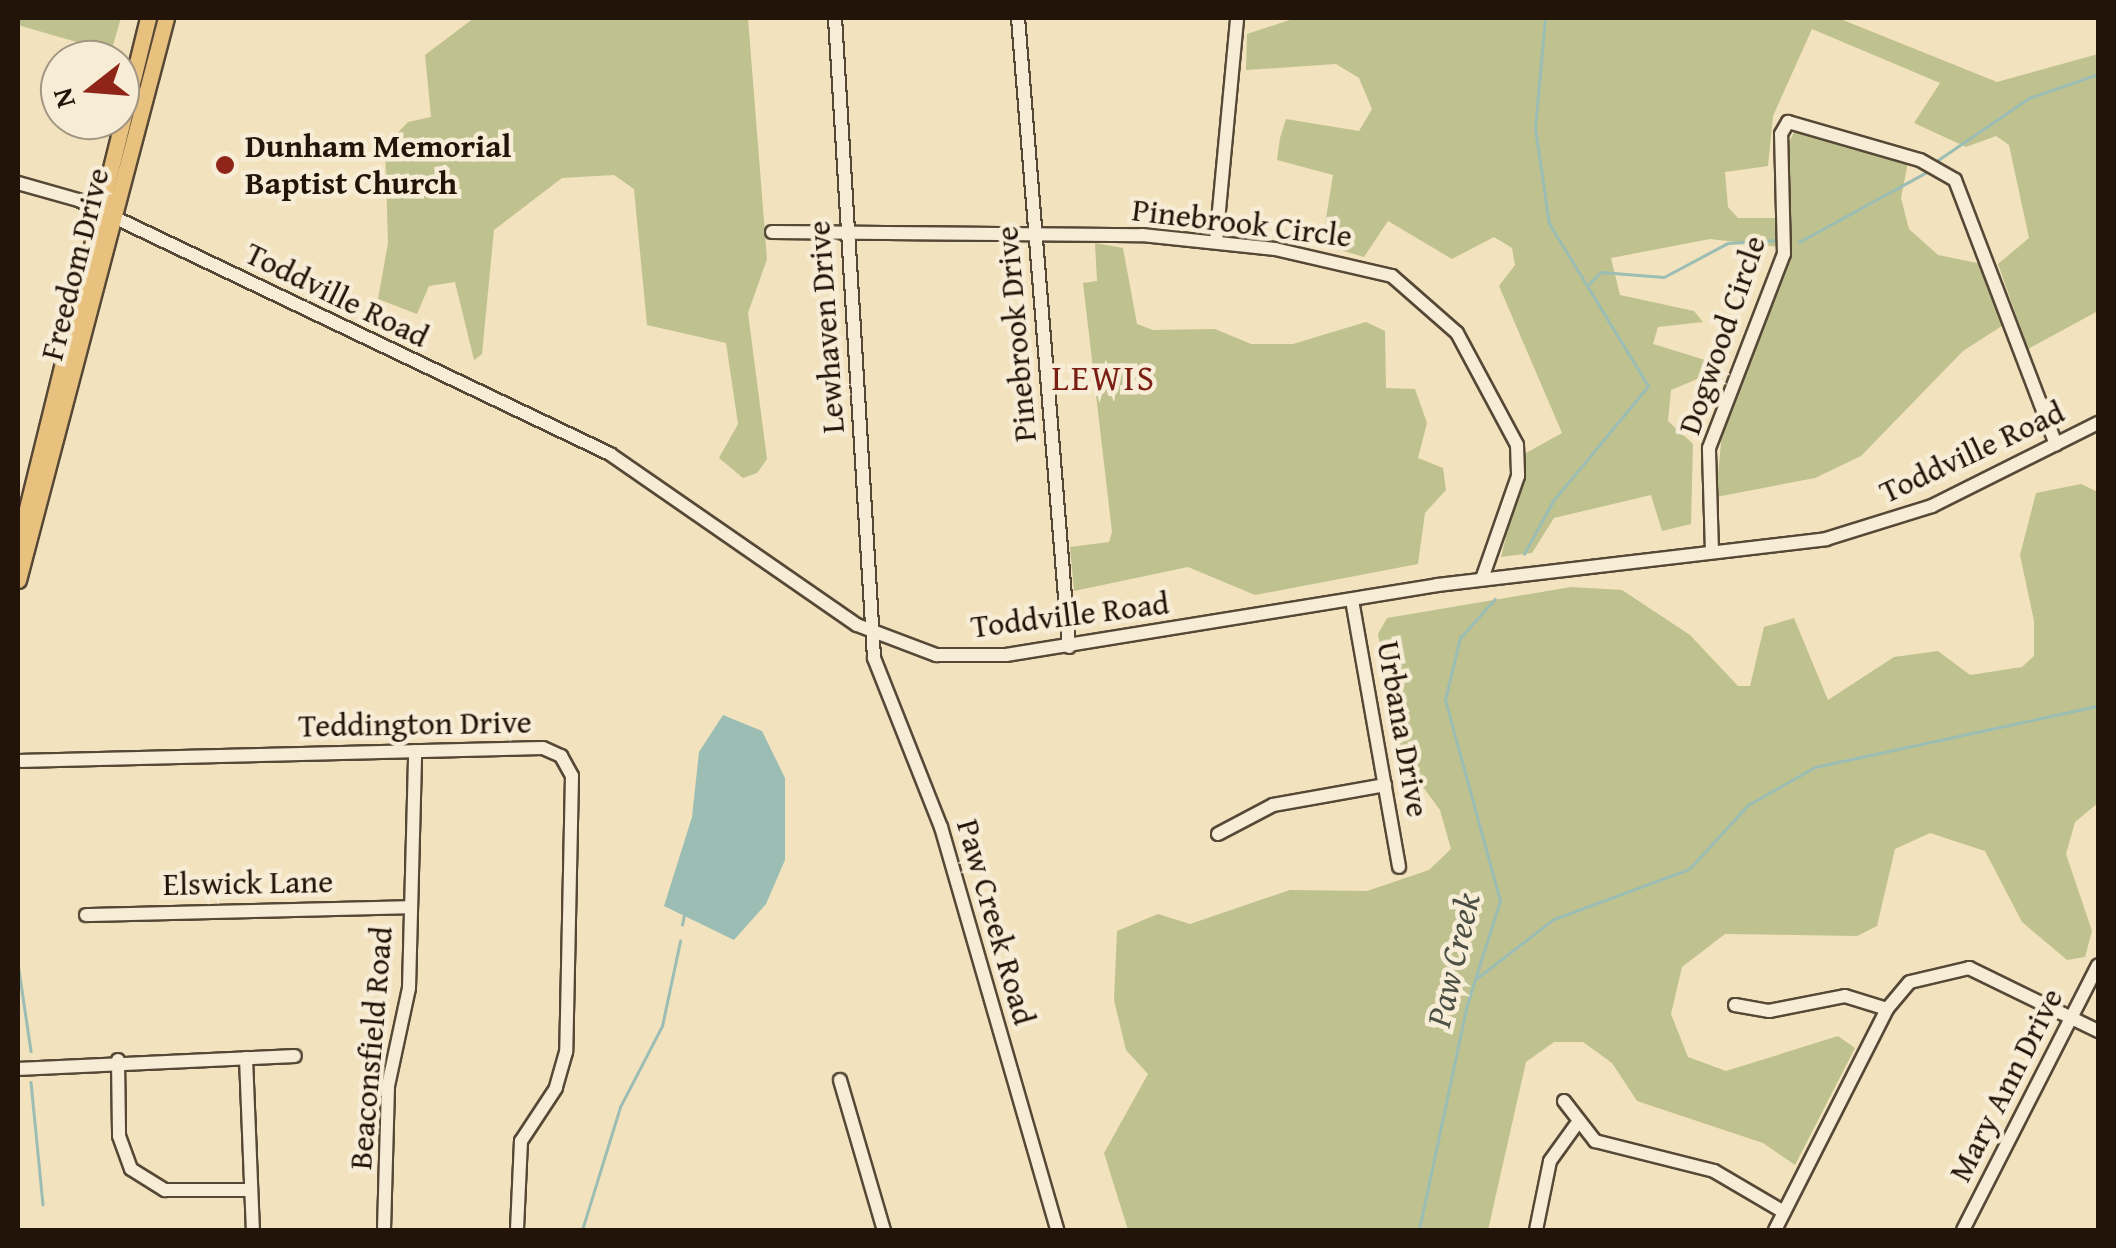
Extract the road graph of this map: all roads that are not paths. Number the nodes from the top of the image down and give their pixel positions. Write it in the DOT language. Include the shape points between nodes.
graph roads {
  1 [pos="148,18"];
  2 [pos="166,18"];
  3 [pos="835,18"];
  4 [pos="1018,18"];
  5 [pos="1236,18"];
  6 [pos="18,183"];
  7 [pos="100,211"];
  8 [pos="116,219"];
  9 [pos="848,230"];
  10 [pos="1036,231"];
  11 [pos="772,232"];
  12 [pos="1216,242"];
  13 [pos="2098,423"];
  14 [pos="2056,444"];
  15 [pos="18,545"];
  16 [pos="1712,552"];
  17 [pos="1482,578"];
  18 [pos="18,580"];
  19 [pos="1352,600"];
  20 [pos="871,633"];
  21 [pos="1069,646"];
  22 [pos="415,751"];
  23 [pos="18,761"];
  24 [pos="1385,785"];
  25 [pos="1218,834"];
  26 [pos="1399,867"];
  27 [pos="411,907"];
  28 [pos="86,915"];
  29 [pos="2098,965"];
  30 [pos="1735,1005"];
  31 [pos="1887,1009"];
  32 [pos="2072,1017"];
  33 [pos="2098,1031"];
  34 [pos="295,1056"];
  35 [pos="246,1058"];
  36 [pos="118,1060"];
  37 [pos="18,1069"];
  38 [pos="840,1080"];
  39 [pos="1564,1101"];
  40 [pos="1576,1125"];
  41 [pos="251,1190"];
  42 [pos="1784,1212"];
  43 [pos="253,1230"];
  44 [pos="384,1230"];
  45 [pos="517,1230"];
  46 [pos="884,1230"];
  47 [pos="1058,1230"];
  48 [pos="1536,1230"];
  49 [pos="1775,1230"];
  50 [pos="1963,1230"];
  1 -- 7 [label="main road, Freedom Drive"];
  2 -- 8 [label="main road, Freedom Drive"];
  3 -- 9 [label="street, Lewhaven Drive"];
  4 -- 10 [label="street, Pinebrook Drive"];
  5 -- 12 [label="street"];
  6 -- 7 [label="street, Toddville Road"];
  7 -- 8 [label="street, Toddville Road"];
  7 -- 15 [label="main road, Freedom Drive"];
  8 -- 18 [label="main road, Freedom Drive"];
  8 -- 20 [label="street, Toddville Road" via="610,454"];
  9 -- 10 [label="street, Pinebrook Circle"];
  9 -- 11 [label="street, Pinebrook Circle"];
  9 -- 20 [label="street, Lewhaven Drive"];
  10 -- 12 [label="street, Pinebrook Circle"];
  10 -- 21 [label="street, Pinebrook Drive"];
  12 -- 17 [label="street, Pinebrook Circle" via="1392,276 1457,333 1520,456"];
  13 -- 14 [label="street, Toddville Road"];
  14 -- 16 [label="street, Toddville Road" via="1867,530"];
  14 -- 16 [label="street, Dogwood Circle" via="1956,180 1920,160 1788,122 1780,134 1784,254 1709,448"];
  16 -- 17 [label="street, Toddville Road"];
  17 -- 19 [label="street, Toddville Road"];
  19 -- 21 [label="street, Toddville Road"];
  19 -- 24 [label="street, Urbana Drive"];
  20 -- 21 [label="street, Toddville Road" via="960,658"];
  20 -- 47 [label="street, Paw Creek Road" via="941,828"];
  22 -- 23 [label="street, Teddington Drive"];
  22 -- 27 [label="street, Beaconsfield Road"];
  22 -- 45 [label="street, Teddington Drive" via="548,749 572,776 566,1052 556,1088 522,1141"];
  24 -- 25 [label="street" via="1272,805"];
  24 -- 26 [label="street, Urbana Drive"];
  27 -- 28 [label="street, Elswick Lane"];
  27 -- 44 [label="street, Beaconsfield Road" via="408,1003 386,1113"];
  29 -- 32 [label="street, Mary Ann Drive"];
  30 -- 31 [label="street" via="1769,1011 1845,996"];
  31 -- 32 [label="street" via="1910,982 1954,967"];
  31 -- 42 [label="street"];
  32 -- 33 [label="street"];
  32 -- 50 [label="street, Mary Ann Drive"];
  34 -- 35 [label="street"];
  35 -- 36 [label="street"];
  35 -- 41 [label="street"];
  36 -- 37 [label="street"];
  36 -- 41 [label="street" via="118,1136 131,1169 166,1190"];
  38 -- 46 [label="street"];
  39 -- 40 [label="street"];
  40 -- 42 [label="street" via="1607,1146 1726,1176"];
  40 -- 48 [label="street" via="1550,1161"];
  41 -- 43 [label="street"];
  42 -- 49 [label="street"];
}
